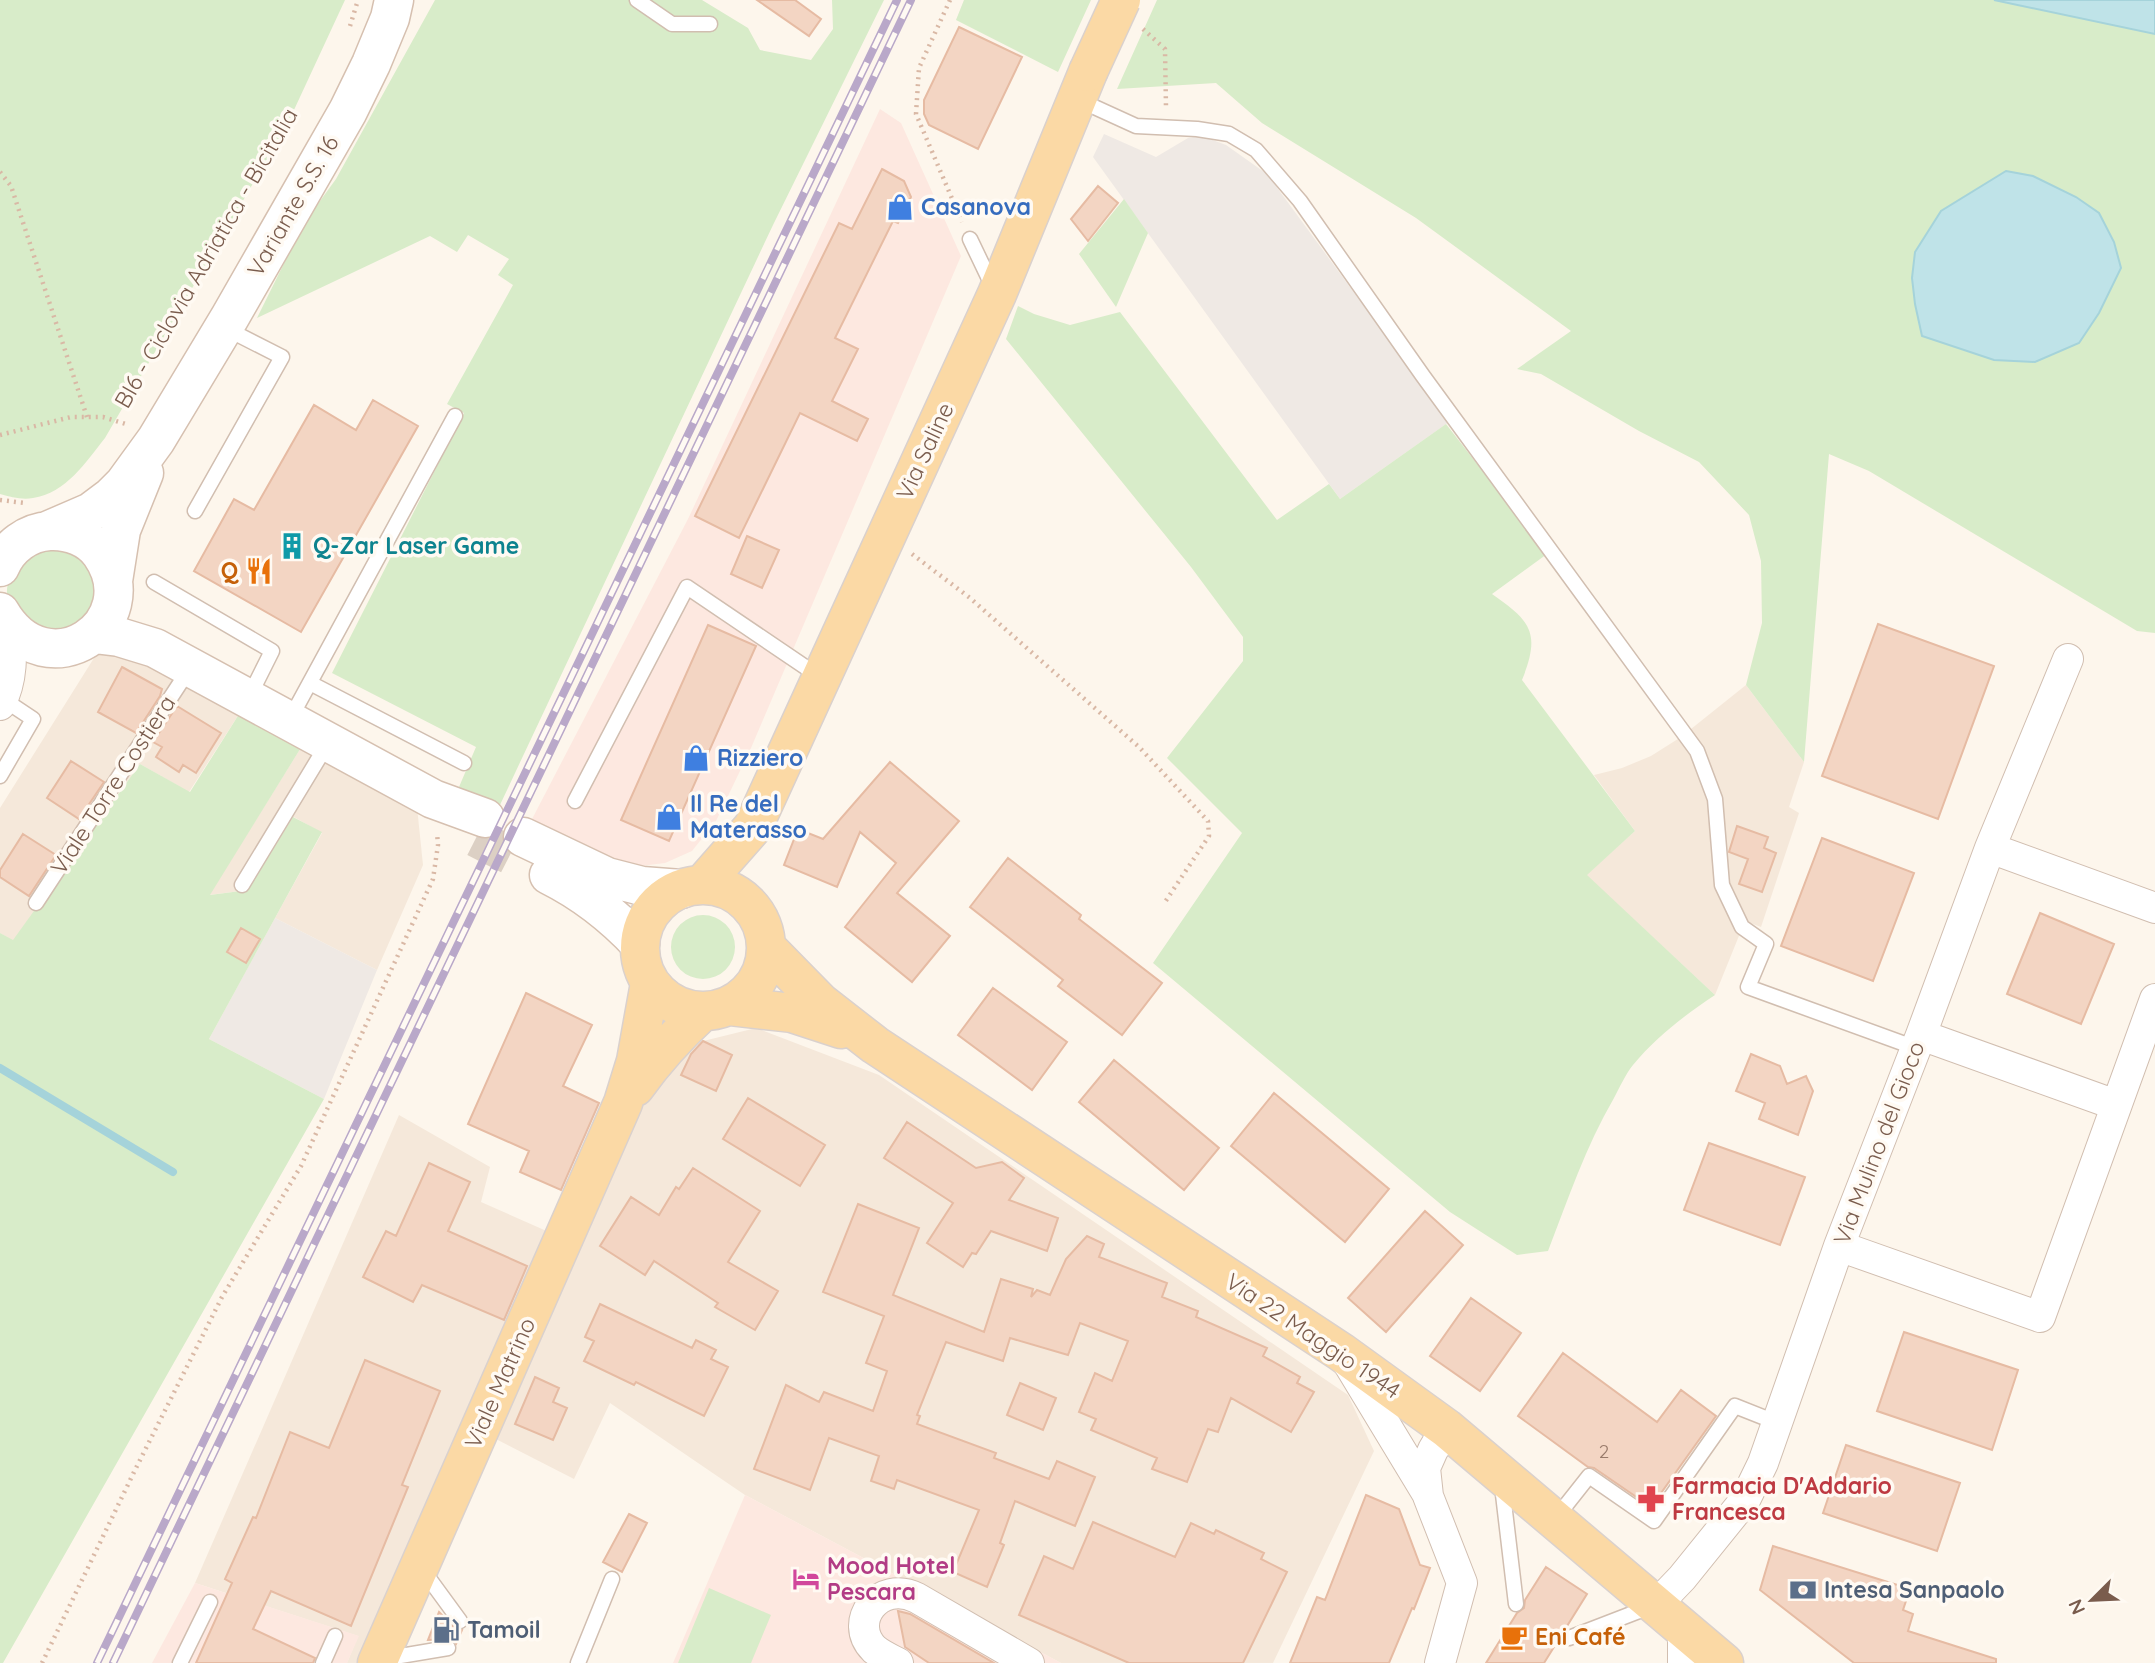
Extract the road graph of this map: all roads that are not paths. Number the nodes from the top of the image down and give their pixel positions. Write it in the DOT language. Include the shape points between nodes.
graph roads {
  1 [pos="394,0"];
  2 [pos="637,0"];
  3 [pos="1129,12"];
  4 [pos="710,24"];
  5 [pos="1083,86"];
  6 [pos="970,239"];
  7 [pos="997,294"];
  8 [pos="224,327"];
  9 [pos="177,406"];
  10 [pos="455,416"];
  11 [pos="195,511"];
  12 [pos="18,545"];
  13 [pos="154,582"];
  14 [pos="113,586"];
  15 [pos="4,620"];
  16 [pos="94,634"];
  17 [pos="155,648"];
  18 [pos="60,649"];
  19 [pos="2068,659"];
  20 [pos="191,667"];
  21 [pos="821,678"];
  22 [pos="310,683"];
  23 [pos="248,698"];
  24 [pos="3,699"];
  25 [pos="290,721"];
  26 [pos="328,742"];
  27 [pos="464,763"];
  28 [pos="0,776"];
  29 [pos="575,801"];
  30 [pos="752,827"];
  31 [pos="480,828"];
  32 [pos="1990,848"];
  33 [pos="242,885"];
  34 [pos="692,887"];
  35 [pos="36,903"];
  36 [pos="2155,908"];
  37 [pos="761,931"];
  38 [pos="640,944"];
  39 [pos="650,983"];
  40 [pos="2155,999"];
  41 [pos="716,1009"];
  42 [pos="1919,1042"];
  43 [pos="875,1045"];
  44 [pos="623,1103"];
  45 [pos="2116,1105"];
  46 [pos="1839,1245"];
  47 [pos="1341,1352"];
  48 [pos="1778,1423"];
  49 [pos="1446,1429"];
  50 [pos="1501,1474"];
  51 [pos="1428,1496"];
  52 [pos="1555,1519"];
  53 [pos="419,1565"];
  54 [pos="612,1579"];
  55 [pos="210,1602"];
  56 [pos="1516,1604"];
  57 [pos="460,1621"];
  58 [pos="1674,1632"];
  59 [pos="335,1636"];
  60 [pos="1569,1638"];
  61 [pos="448,1648"];
  62 [pos="881,1659"];
  63 [pos="377,1662"];
  64 [pos="180,1663"];
  65 [pos="323,1663"];
  66 [pos="578,1663"];
  67 [pos="1029,1663"];
  68 [pos="1440,1663"];
  69 [pos="1724,1663"];
  1 -- 8 [label="street, Variante S.S. 16" via="348,111"];
  2 -- 4 [label="lane" via="672,24"];
  3 -- 5 [label="main road, Via Saline, bridge"];
  5 -- 7 [label="main road, Via Saline"];
  5 -- 42 [label="lane" via="1136,126 1229,134 1256,150 1300,201 1697,751 1715,799 1722,885 1742,927 1766,944 1748,987"];
  6 -- 7 [label="lane"];
  7 -- 21 [label="main road, Via Saline"];
  8 -- 9 [label="street, Variante S.S. 16"];
  8 -- 11 [label="lane" via="282,357"];
  9 -- 12 [label="street, Variante S.S. 16" via="111,498"];
  9 -- 14 [label="street, Variante S.S. 16" via="121,530"];
  10 -- 22 [label="lane"];
  12 -- 14 [label="street" via="66,531 74,534 97,549 108,564"];
  13 -- 23 [label="lane" via="272,651"];
  14 -- 16 [label="street, Variante S.S. 16" via="108,614"];
  14 -- 17 [label="street" via="126,618"];
  15 -- 18 [label="street" via="23,640 40,648"];
  15 -- 24 [label="street" via="11,673"];
  16 -- 17 [label="street"];
  16 -- 18 [label="street"];
  17 -- 20 [label="street"];
  18 -- 24 [label="street" via="37,664"];
  19 -- 32 [label="street, Via Mulino del Gioco"];
  20 -- 23 [label="street"];
  20 -- 35 [label="lane, Viale Torre Costiera"];
  21 -- 29 [label="lane" via="687,587"];
  21 -- 30 [label="main road, Via Saline"];
  22 -- 25 [label="lane"];
  22 -- 27 [label="lane"];
  23 -- 25 [label="street"];
  24 -- 28 [label="lane" via="33,719"];
  25 -- 26 [label="street"];
  26 -- 31 [label="street"];
  26 -- 33 [label="lane"];
  30 -- 34 [label="main road, Via Saline"];
  30 -- 37 [label="main road, Via Saline"];
  32 -- 36 [label="street"];
  32 -- 42 [label="street, Via Mulino del Gioco"];
  34 -- 37 [label="main road" via="718,887 733,893 746,902"];
  34 -- 38 [label="main road" via="665,898 652,911"];
  34 -- 38 [label="street" via="642,886 518,847 595,901"];
  37 -- 41 [label="main road" via="764,965 757,982 745,996"];
  37 -- 43 [label="main road, Via 22 Maggio 1944" via="821,1003"];
  38 -- 39 [label="main road"];
  39 -- 41 [label="main road" via="664,998 683,1008"];
  39 -- 44 [label="main road, Viale Matrino"];
  40 -- 45 [label="street"];
  41 -- 43 [label="main road, Via 22 Maggio 1944" via="792,1013"];
  41 -- 44 [label="main road, Viale Matrino" via="678,1033"];
  42 -- 45 [label="street"];
  42 -- 46 [label="street, Via Mulino del Gioco"];
  43 -- 47 [label="main road, Via 22 Maggio 1944"];
  44 -- 53 [label="main road, Viale Matrino"];
  45 -- 46 [label="street" via="2040,1317"];
  46 -- 48 [label="street, Via Mulino del Gioco"];
  47 -- 49 [label="main road, Via 22 Maggio 1944"];
  47 -- 51 [label="street"];
  48 -- 52 [label="lane" via="1735,1406 1654,1521 1590,1476"];
  48 -- 58 [label="street, Via Mulino del Gioco" via="1745,1500 1682,1578"];
  49 -- 50 [label="main road, Via 22 Maggio 1944"];
  49 -- 51 [label="street" via="1425,1468"];
  50 -- 52 [label="main road, Via 22 Maggio 1944"];
  50 -- 56 [label="lane"];
  51 -- 68 [label="street" via="1462,1583"];
  52 -- 58 [label="main road, Via 22 Maggio 1944"];
  53 -- 57 [label="lane" via="446,1609"];
  53 -- 63 [label="main road, Viale Matrino"];
  54 -- 66 [label="lane"];
  55 -- 64 [label="lane"];
  58 -- 60 [label="lane"];
  58 -- 69 [label="main road, Via 22 Maggio 1944"];
  59 -- 65 [label="lane"];
  61 -- 63 [label="lane" via="431,1647"];
  62 -- 67 [label="street" via="866,1633 866,1616 877,1599 900,1592"];
}
